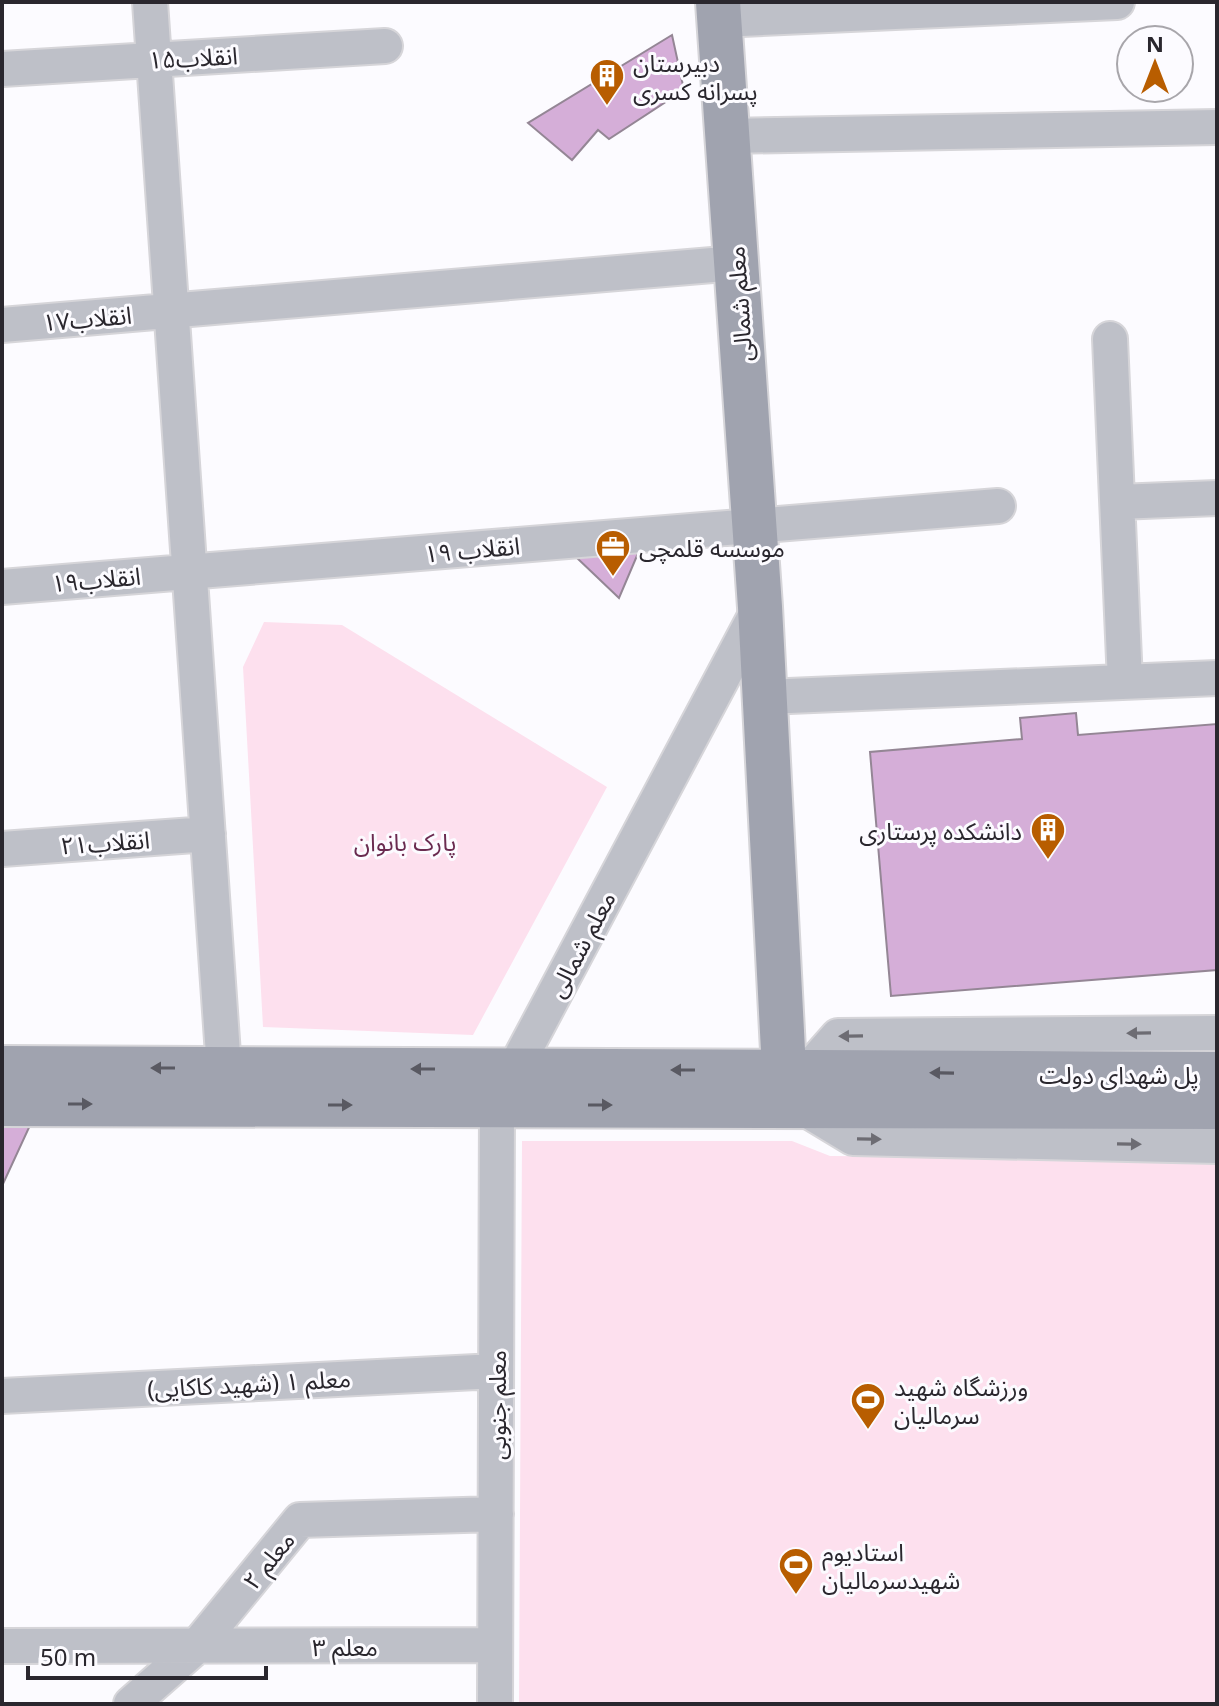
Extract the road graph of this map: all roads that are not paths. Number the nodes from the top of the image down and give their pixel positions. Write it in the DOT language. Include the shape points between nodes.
graph roads {
  1 [pos="150,2"];
  2 [pos="1117,2"];
  3 [pos="719,11"];
  4 [pos="385,46"];
  5 [pos="154,59"];
  6 [pos="2,69"];
  7 [pos="1217,127"];
  8 [pos="728,136"];
  9 [pos="736,263"];
  10 [pos="171,311"];
  11 [pos="2,325"];
  12 [pos="1110,339"];
  13 [pos="1217,498"];
  14 [pos="1118,502"];
  15 [pos="998,506"];
  16 [pos="755,527"];
  17 [pos="189,572"];
  18 [pos="2,587"];
  19 [pos="760,607"];
  20 [pos="1217,678"];
  21 [pos="1125,682"];
  22 [pos="765,697"];
  23 [pos="208,834"];
  24 [pos="2,849"];
  25 [pos="1217,1033"];
  26 [pos="2,1068"];
  27 [pos="224,1069"];
  28 [pos="1217,1074"];
  29 [pos="797,1082"];
  30 [pos="505,1087"];
  31 [pos="1020,1091"];
  32 [pos="2,1104"];
  33 [pos="1217,1107"];
  34 [pos="1217,1146"];
  35 [pos="496,1371"];
  36 [pos="2,1396"];
  37 [pos="496,1514"];
  38 [pos="495,1645"];
  39 [pos="2,1646"];
  40 [pos="197,1646"];
  41 [pos="131,1704"];
  42 [pos="495,1704"];
  1 -- 5 [label="street"];
  2 -- 3 [label="street"];
  3 -- 8 [label="main road, معلم شمالی"];
  4 -- 5 [label="street, انقلاب۱۵"];
  5 -- 6 [label="street, انقلاب۱۵"];
  5 -- 10 [label="street"];
  7 -- 8 [label="street"];
  8 -- 9 [label="main road, معلم شمالی"];
  9 -- 10 [label="street, انقلاب۱۷"];
  9 -- 16 [label="main road, معلم شمالی"];
  10 -- 11 [label="street, انقلاب۱۷"];
  10 -- 17 [label="street"];
  12 -- 14 [label="street"];
  13 -- 14 [label="street"];
  14 -- 21 [label="street"];
  15 -- 16 [label="street, انقلاب ۱۹"];
  16 -- 17 [label="street, انقلاب ۱۹"];
  16 -- 19 [label="main road, معلم شمالی"];
  17 -- 18 [label="street, انقلاب۱۹"];
  17 -- 23 [label="street"];
  19 -- 22 [label="main road, معلم شمالی"];
  19 -- 30 [label="street, معلم شمالی"];
  20 -- 21 [label="street"];
  21 -- 22 [label="street"];
  22 -- 29 [label="main road, معلم شمالی"];
  23 -- 24 [label="street, انقلاب۲۱"];
  23 -- 27 [label="street"];
  25 -- 29 [label="street, one-way" via="838,1036"];
  27 -- 26 [label="main road, one-way"];
  30 -- 27 [label="main road, one-way"];
  28 -- 31 [label="main road, پل شهدای دولت"];
  29 -- 30 [label="main road"];
  29 -- 31 [label="main road"];
  29 -- 34 [label="street, one-way" via="853,1138"];
  32 -- 30 [label="main road, one-way"];
  30 -- 35 [label="street, معلم جنوبی"];
  31 -- 33 [label="main road, پل شهدای دولت"];
  35 -- 36 [label="street, معلم ۱ (شهید کاکایی)"];
  35 -- 37 [label="street, معلم جنوبی"];
  37 -- 38 [label="street, معلم جنوبی"];
  37 -- 40 [label="street, معلم ۲" via="300,1520"];
  38 -- 40 [label="street, معلم ۳"];
  38 -- 42 [label="street, معلم جنوبی"];
  39 -- 40 [label="street, معلم ۳"];
  40 -- 41 [label="street, معلم ۲"];
}
